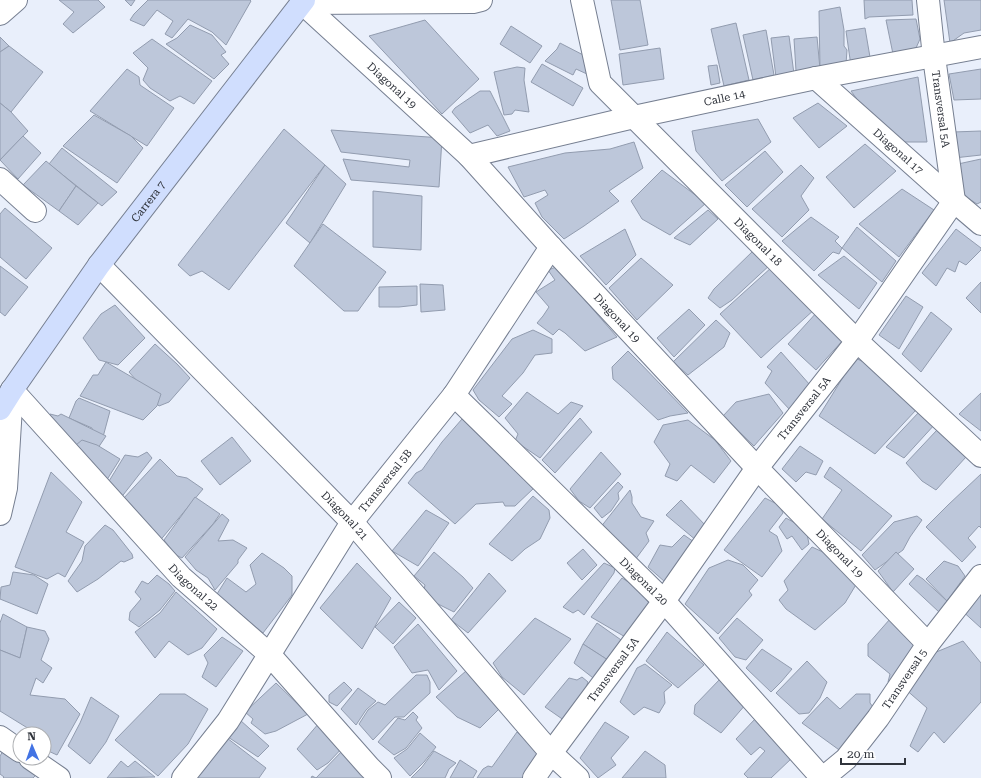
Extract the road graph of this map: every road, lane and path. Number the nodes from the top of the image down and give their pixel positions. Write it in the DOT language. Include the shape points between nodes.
graph roads {
  1 [pos="16,0"];
  2 [pos="481,0"];
  3 [pos="582,0"];
  4 [pos="928,0"];
  5 [pos="302,1"];
  6 [pos="0,14"];
  7 [pos="981,47"];
  8 [pos="934,57"];
  9 [pos="816,78"];
  10 [pos="634,117"];
  11 [pos="469,156"];
  12 [pos="0,179"];
  13 [pos="954,201"];
  14 [pos="35,211"];
  15 [pos="981,224"];
  16 [pos="552,247"];
  17 [pos="99,265"];
  18 [pos="857,341"];
  19 [pos="12,390"];
  20 [pos="454,394"];
  21 [pos="0,409"];
  22 [pos="981,456"];
  23 [pos="757,468"];
  24 [pos="0,514"];
  25 [pos="352,522"];
  26 [pos="981,576"];
  27 [pos="664,600"];
  28 [pos="928,644"];
  29 [pos="269,654"];
  30 [pos="0,737"];
  31 [pos="12,745"];
  32 [pos="551,753"];
  33 [pos="42,766"];
  34 [pos="59,778"];
  35 [pos="183,778"];
  36 [pos="380,778"];
  37 [pos="534,778"];
  38 [pos="578,778"];
  39 [pos="823,778"];
  1 -- 6 [label="street"];
  2 -- 5 [label="street"];
  3 -- 10 [label="street, Diagonal 18" via="600,83"];
  4 -- 8 [label="street, Transversal 5A"];
  5 -- 11 [label="street, Diagonal 19"];
  5 -- 17 [label="main road, Carrera 7"];
  7 -- 8 [label="street, Calle 14"];
  8 -- 9 [label="street, Calle 14"];
  8 -- 13 [label="street, Transversal 5A"];
  9 -- 10 [label="street, Calle 14"];
  9 -- 13 [label="street, Diagonal 17"];
  10 -- 11 [label="street, Calle 14"];
  10 -- 18 [label="street, Diagonal 18"];
  11 -- 16 [label="street, Diagonal 19"];
  12 -- 14 [label="street"];
  13 -- 15 [label="street, Diagonal 17"];
  13 -- 18 [label="street, Transversal 5A"];
  16 -- 20 [label="street, Transversal 5B"];
  16 -- 23 [label="street, Diagonal 19"];
  17 -- 19 [label="main road, Carrera 7"];
  17 -- 25 [label="street, Diagonal 21"];
  18 -- 22 [label="street, Diagonal 18"];
  18 -- 23 [label="street, Transversal 5A"];
  19 -- 21 [label="main road, Carrera 7"];
  19 -- 24 [label="street" via="6,488"];
  19 -- 29 [label="street, Diagonal 22" via="181,577"];
  20 -- 25 [label="street, Transversal 5B"];
  20 -- 27 [label="street, Diagonal 20"];
  23 -- 27 [label="street, Transversal 5A"];
  23 -- 28 [label="street, Diagonal 19"];
  25 -- 29 [label="street, Transversal 5B"];
  25 -- 32 [label="street, Diagonal 21"];
  26 -- 28 [label="street, Transversal 5"];
  27 -- 32 [label="street, Transversal 5A"];
  27 -- 39 [label="street, Diagonal 20"];
  28 -- 39 [label="street, Transversal 5" via="878,718 846,759"];
  29 -- 35 [label="street, Transversal 5B" via="228,721"];
  29 -- 36 [label="street, Diagonal 22"];
  30 -- 31 [label="street"];
  32 -- 37 [label="street, Transversal 5A"];
  32 -- 38 [label="street, Diagonal 21"];
  33 -- 34 [label="street"];
}
